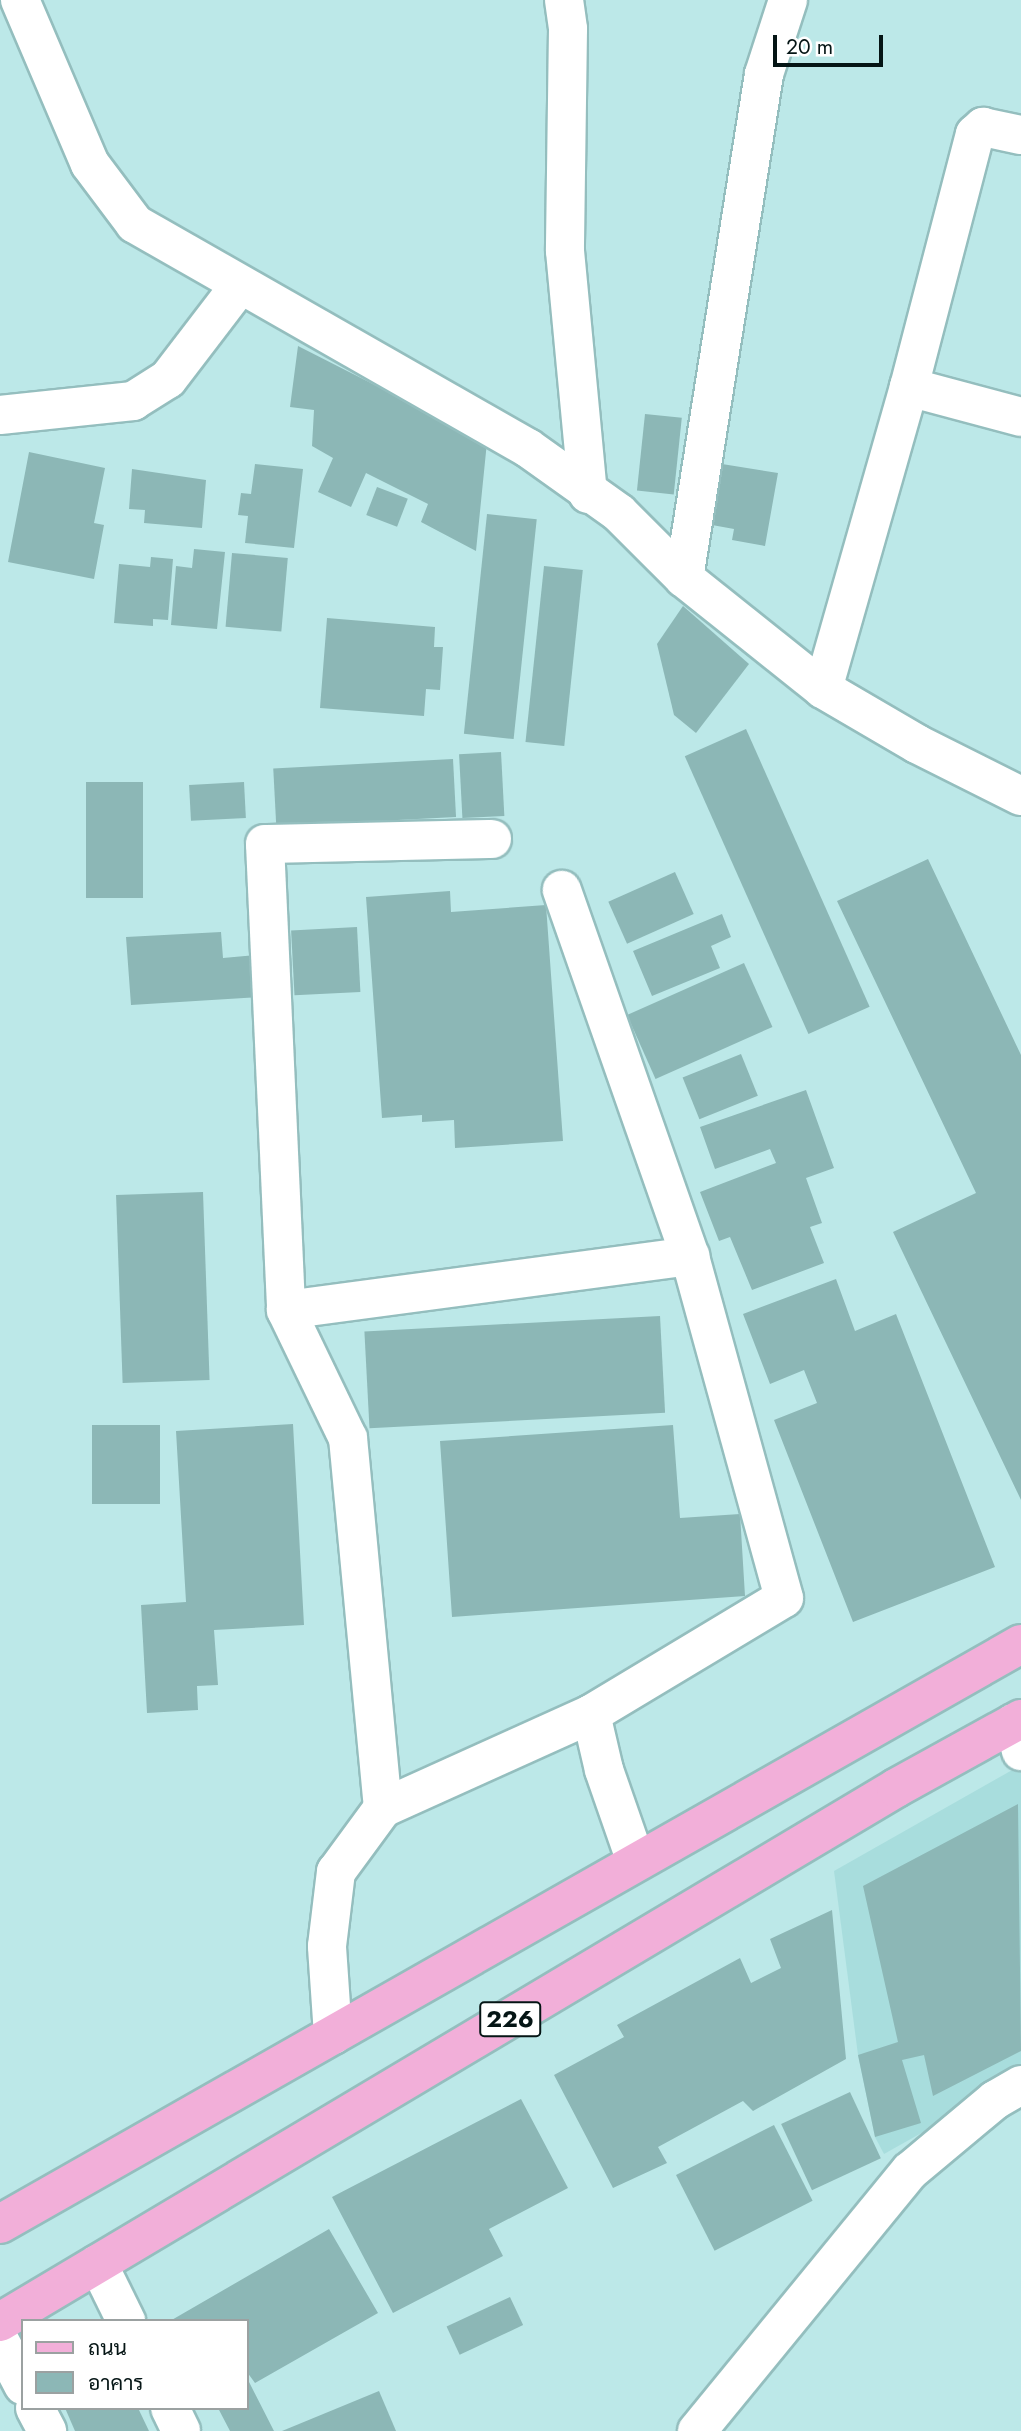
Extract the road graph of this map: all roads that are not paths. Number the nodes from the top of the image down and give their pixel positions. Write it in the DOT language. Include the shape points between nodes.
graph roads {
  1 [pos="20,0"];
  2 [pos="564,0"];
  3 [pos="788,0"];
  4 [pos="1021,135"];
  5 [pos="239,286"];
  6 [pos="909,387"];
  7 [pos="0,415"];
  8 [pos="1021,417"];
  9 [pos="588,494"];
  10 [pos="684,578"];
  11 [pos="823,689"];
  12 [pos="1021,796"];
  13 [pos="492,839"];
  14 [pos="562,890"];
  15 [pos="690,1256"];
  16 [pos="286,1310"];
  17 [pos="1021,1644"];
  18 [pos="591,1714"];
  19 [pos="1018,1731"];
  20 [pos="383,1808"];
  21 [pos="636,1862"];
  22 [pos="333,2035"];
  23 [pos="1021,2085"];
  24 [pos="0,2224"];
  25 [pos="98,2264"];
  26 [pos="125,2319"];
  27 [pos="0,2322"];
  28 [pos="0,2341"];
  29 [pos="21,2381"];
  30 [pos="36,2410"];
  31 [pos="171,2410"];
  32 [pos="47,2431"];
  33 [pos="181,2431"];
  34 [pos="697,2431"];
  1 -- 5 [label="street" via="90,164 135,225"];
  2 -- 9 [label="street" via="568,29 565,251"];
  3 -- 10 [label="street" via="764,74"];
  4 -- 6 [label="street" via="983,127 975,135"];
  5 -- 7 [label="street" via="168,379 133,401"];
  5 -- 9 [label="street" via="528,448"];
  6 -- 8 [label="street"];
  6 -- 11 [label="street"];
  9 -- 10 [label="street" via="619,513"];
  10 -- 11 [label="street"];
  11 -- 12 [label="street" via="917,744"];
  13 -- 16 [label="street" via="265,844"];
  14 -- 15 [label="street"];
  15 -- 16 [label="street"];
  15 -- 18 [label="street" via="784,1598"];
  16 -- 20 [label="street" via="348,1438"];
  17 -- 21 [label="main road"];
  18 -- 20 [label="street"];
  18 -- 21 [label="street" via="604,1770"];
  19 -- 25 [label="main road, 226" via="896,1788"];
  20 -- 22 [label="street" via="337,1872 327,1946"];
  21 -- 22 [label="main road"];
  22 -- 24 [label="main road"];
  23 -- 34 [label="street" via="995,2100 910,2171"];
  25 -- 26 [label="street"];
  25 -- 27 [label="main road, 226"];
  28 -- 29 [label="street"];
  30 -- 32 [label="street"];
  31 -- 33 [label="street"];
}
